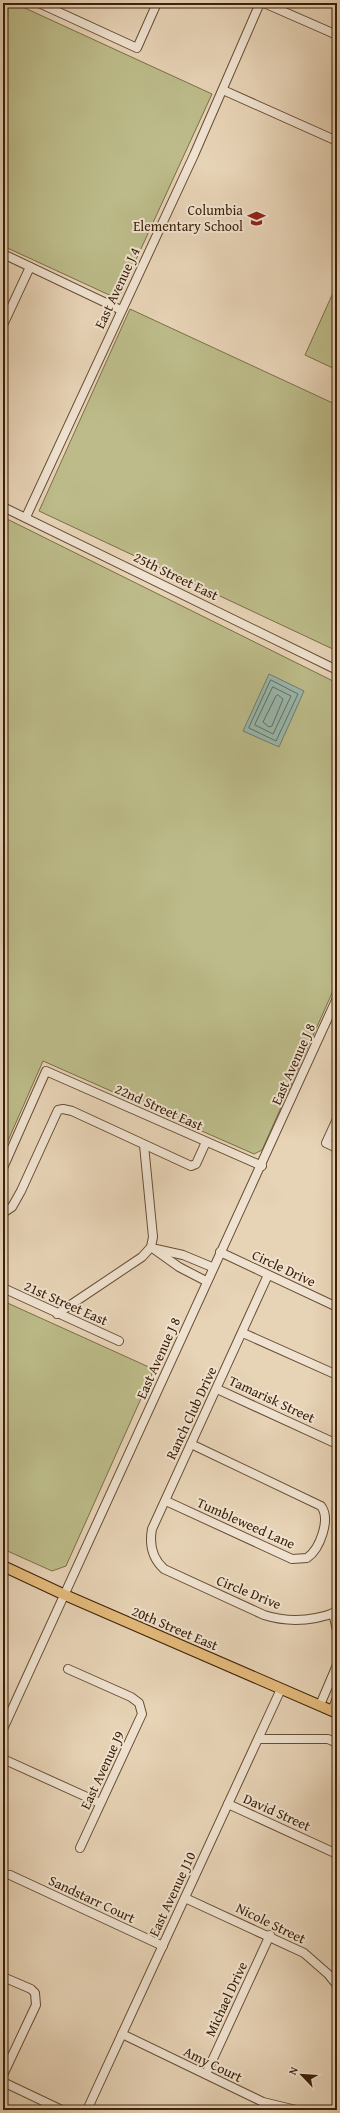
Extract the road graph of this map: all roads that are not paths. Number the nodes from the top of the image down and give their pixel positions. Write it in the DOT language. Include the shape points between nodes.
graph roads {
  1 [pos="39,3"];
  2 [pos="157,3"];
  3 [pos="260,3"];
  4 [pos="264,3"];
  5 [pos="337,35"];
  6 [pos="223,90"];
  7 [pos="337,141"];
  8 [pos="3,254"];
  9 [pos="30,267"];
  10 [pos="121,310"];
  11 [pos="3,325"];
  12 [pos="3,507"];
  13 [pos="26,517"];
  14 [pos="337,670"];
  15 [pos="337,998"];
  16 [pos="337,1119"];
  17 [pos="206,1142"];
  18 [pos="144,1145"];
  19 [pos="337,1148"];
  20 [pos="262,1166"];
  21 [pos="3,1168"];
  22 [pos="3,1213"];
  23 [pos="151,1247"];
  24 [pos="220,1252"];
  25 [pos="212,1267"];
  26 [pos="268,1275"];
  27 [pos="206,1281"];
  28 [pos="3,1288"];
  29 [pos="337,1307"];
  30 [pos="56,1314"];
  31 [pos="242,1332"];
  32 [pos="119,1341"];
  33 [pos="337,1375"];
  34 [pos="217,1388"];
  35 [pos="192,1444"];
  36 [pos="337,1444"];
  37 [pos="166,1501"];
  38 [pos="158,1563"];
  39 [pos="3,1566"];
  40 [pos="66,1596"];
  41 [pos="335,1613"];
  42 [pos="337,1630"];
  43 [pos="337,1665"];
  44 [pos="68,1669"];
  45 [pos="281,1689"];
  46 [pos="337,1698"];
  47 [pos="320,1705"];
  48 [pos="334,1712"];
  49 [pos="3,1729"];
  50 [pos="259,1739"];
  51 [pos="337,1743"];
  52 [pos="3,1759"];
  53 [pos="100,1803"];
  54 [pos="228,1804"];
  55 [pos="80,1848"];
  56 [pos="337,1854"];
  57 [pos="10,1875"];
  58 [pos="185,1898"];
  59 [pos="270,1935"];
  60 [pos="163,1946"];
  61 [pos="3,1977"];
  62 [pos="337,1985"];
  63 [pos="122,2034"];
  64 [pos="206,2074"];
  65 [pos="3,2075"];
  66 [pos="3,2082"];
  67 [pos="62,2110"];
  68 [pos="87,2110"];
  69 [pos="296,2110"];
  1 -- 2 [label="street" via="137,48"];
  3 -- 6 [label="street, East Avenue J 4"];
  4 -- 5 [label="street"];
  6 -- 7 [label="street"];
  6 -- 10 [label="street, East Avenue J 4"];
  8 -- 9 [label="street"];
  9 -- 10 [label="street"];
  9 -- 11 [label="street"];
  10 -- 13 [label="street, East Avenue J 4"];
  12 -- 13 [label="street, 25th Street East"];
  13 -- 14 [label="street, 25th Street East"];
  15 -- 20 [label="street, East Avenue J 8"];
  16 -- 19 [label="street" via="326,1143"];
  17 -- 18 [label="street" via="196,1164 191,1166"];
  17 -- 20 [label="street, 22nd Street East"];
  17 -- 21 [label="street, 22nd Street East" via="46,1072"];
  18 -- 22 [label="street" via="72,1111 58,1110 21,1191 12,1207"];
  18 -- 23 [label="street" via="153,1237"];
  20 -- 24 [label="street, East Avenue J 8"];
  23 -- 25 [label="street" via="184,1255"];
  23 -- 27 [label="street" via="179,1267"];
  23 -- 30 [label="street" via="142,1257"];
  24 -- 25 [label="street, East Avenue J 8"];
  24 -- 26 [label="street, Circle Drive"];
  25 -- 27 [label="street, East Avenue J 8"];
  26 -- 29 [label="street, Circle Drive"];
  26 -- 31 [label="street, Ranch Club Drive"];
  27 -- 40 [label="street, East Avenue J 8"];
  28 -- 30 [label="street, 21st Street East"];
  30 -- 32 [label="street, 21st Street East"];
  31 -- 33 [label="street"];
  31 -- 34 [label="street, Ranch Club Drive"];
  34 -- 35 [label="street, Ranch Club Drive"];
  34 -- 36 [label="street, Tamarisk Street"];
  35 -- 37 [label="street, Ranch Club Drive"];
  35 -- 37 [label="street, Tumbleweed Lane" via="321,1506 326,1522 315,1549 306,1558 292,1559"];
  37 -- 38 [label="street, Ranch Club Drive" via="150,1538 153,1555"];
  38 -- 41 [label="street, Circle Drive" via="172,1573 275,1619 300,1620"];
  39 -- 40 [label="main road, 20th Street East"];
  40 -- 45 [label="main road, 20th Street East"];
  40 -- 49 [label="street, East Avenue J 8"];
  41 -- 42 [label="street"];
  43 -- 47 [label="street"];
  44 -- 53 [label="street, East Avenue J9" via="131,1697 139,1703 142,1714"];
  45 -- 47 [label="main road, 20th Street East"];
  45 -- 50 [label="street, East Avenue J10"];
  46 -- 48 [label="street"];
  47 -- 48 [label="main road, 20th Street East"];
  50 -- 51 [label="street" via="328,1739"];
  50 -- 54 [label="street, East Avenue J10"];
  52 -- 53 [label="street"];
  53 -- 55 [label="street, East Avenue J9"];
  54 -- 56 [label="street, David Street"];
  54 -- 58 [label="street, East Avenue J10"];
  57 -- 60 [label="street, Sandstarr Court"];
  58 -- 59 [label="street, Nicole Street"];
  58 -- 60 [label="street, East Avenue J10"];
  59 -- 62 [label="street, Nicole Street" via="304,1953"];
  59 -- 64 [label="street, Michael Drive"];
  60 -- 63 [label="street, East Avenue J10"];
  61 -- 65 [label="street" via="31,1988 35,1993 36,2005"];
  63 -- 64 [label="street, Amy Court"];
  63 -- 68 [label="street, East Avenue J10"];
  64 -- 69 [label="street, Amy Court" via="263,2102"];
  66 -- 67 [label="street"];
}
